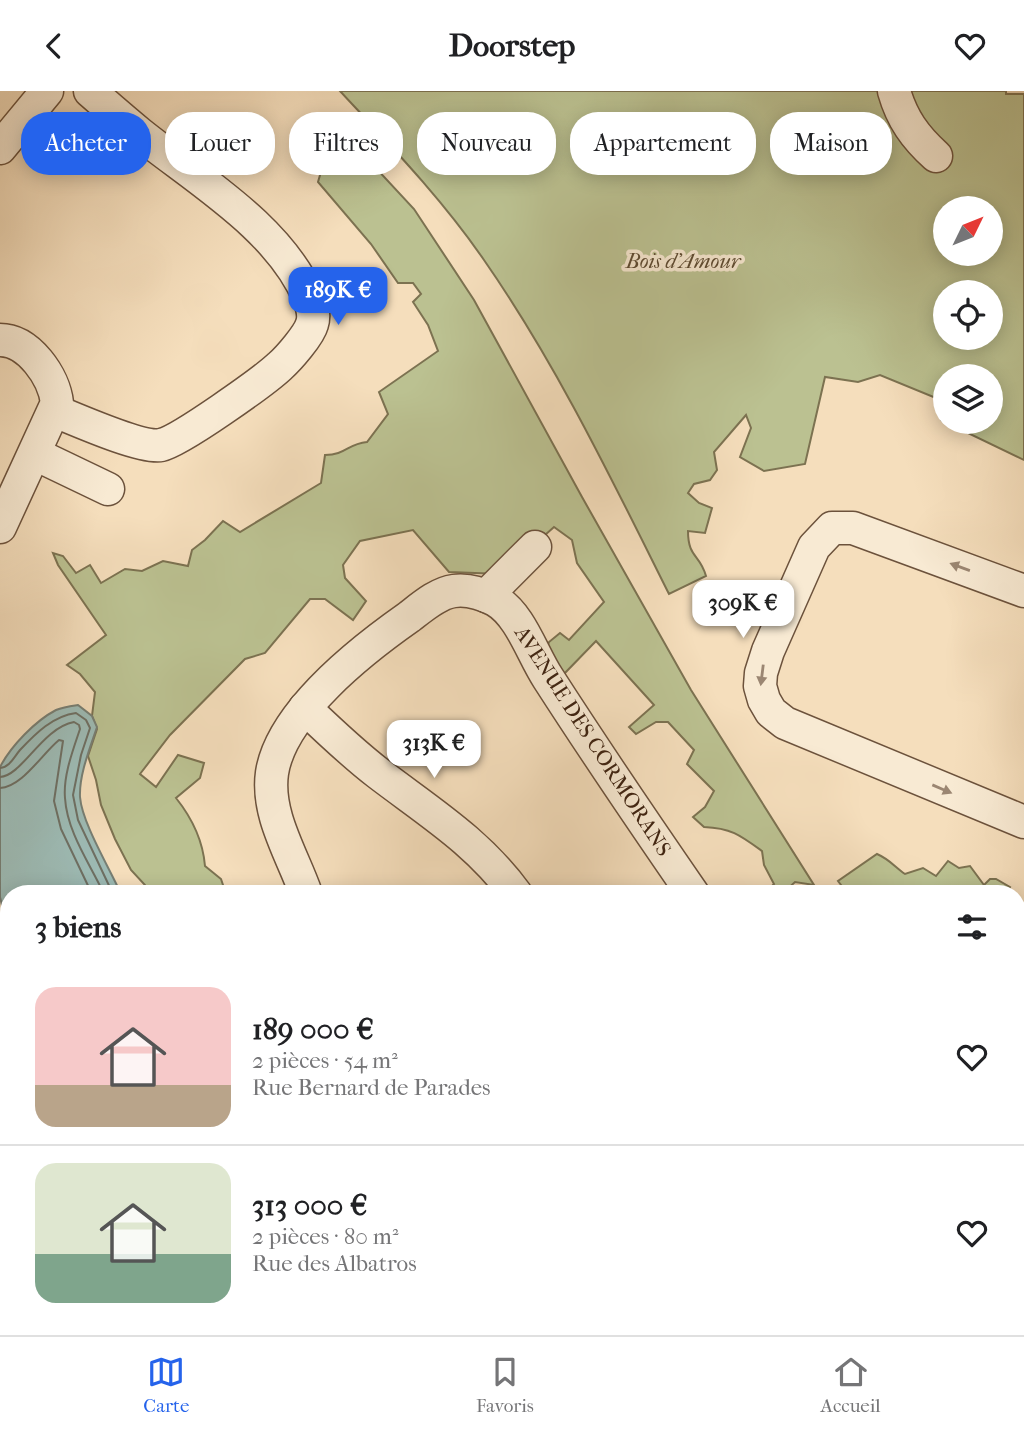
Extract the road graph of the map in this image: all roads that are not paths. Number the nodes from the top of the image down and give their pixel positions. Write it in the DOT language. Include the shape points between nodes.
graph roads {
  1 [pos="47,91"];
  2 [pos="90,91"];
  3 [pos="894,91"];
  4 [pos="0,148"];
  5 [pos="936,156"];
  6 [pos="0,340"];
  7 [pos="55,411"];
  8 [pos="35,454"];
  9 [pos="108,489"];
  10 [pos="0,527"];
  11 [pos="535,547"];
  12 [pos="1024,591"];
  13 [pos="486,596"];
  14 [pos="305,708"];
  15 [pos="1024,822"];
  16 [pos="303,885"];
  17 [pos="508,885"];
  18 [pos="686,885"];
  1 -- 4 [label="street"];
  2 -- 7 [label="street" via="267,238 296,273 314,313 313,323 276,370 160,446"];
  3 -- 5 [label="street" via="916,138"];
  6 -- 7 [label="street" via="12,341 43,368 54,385"];
  7 -- 8 [label="street"];
  8 -- 9 [label="street"];
  8 -- 10 [label="street"];
  11 -- 13 [label="street"];
  12 -- 15 [label="street, one-way" via="853,528 832,529 814,547 768,650 760,686 771,712 785,723"];
  13 -- 14 [label="street" via="454,591 433,600 360,654"];
  13 -- 18 [label="street, AVENUE DES CORMORANS" via="516,622 546,676"];
  14 -- 16 [label="street" via="276,758 271,783 276,814"];
  14 -- 17 [label="street" via="361,760 459,833"];
}
